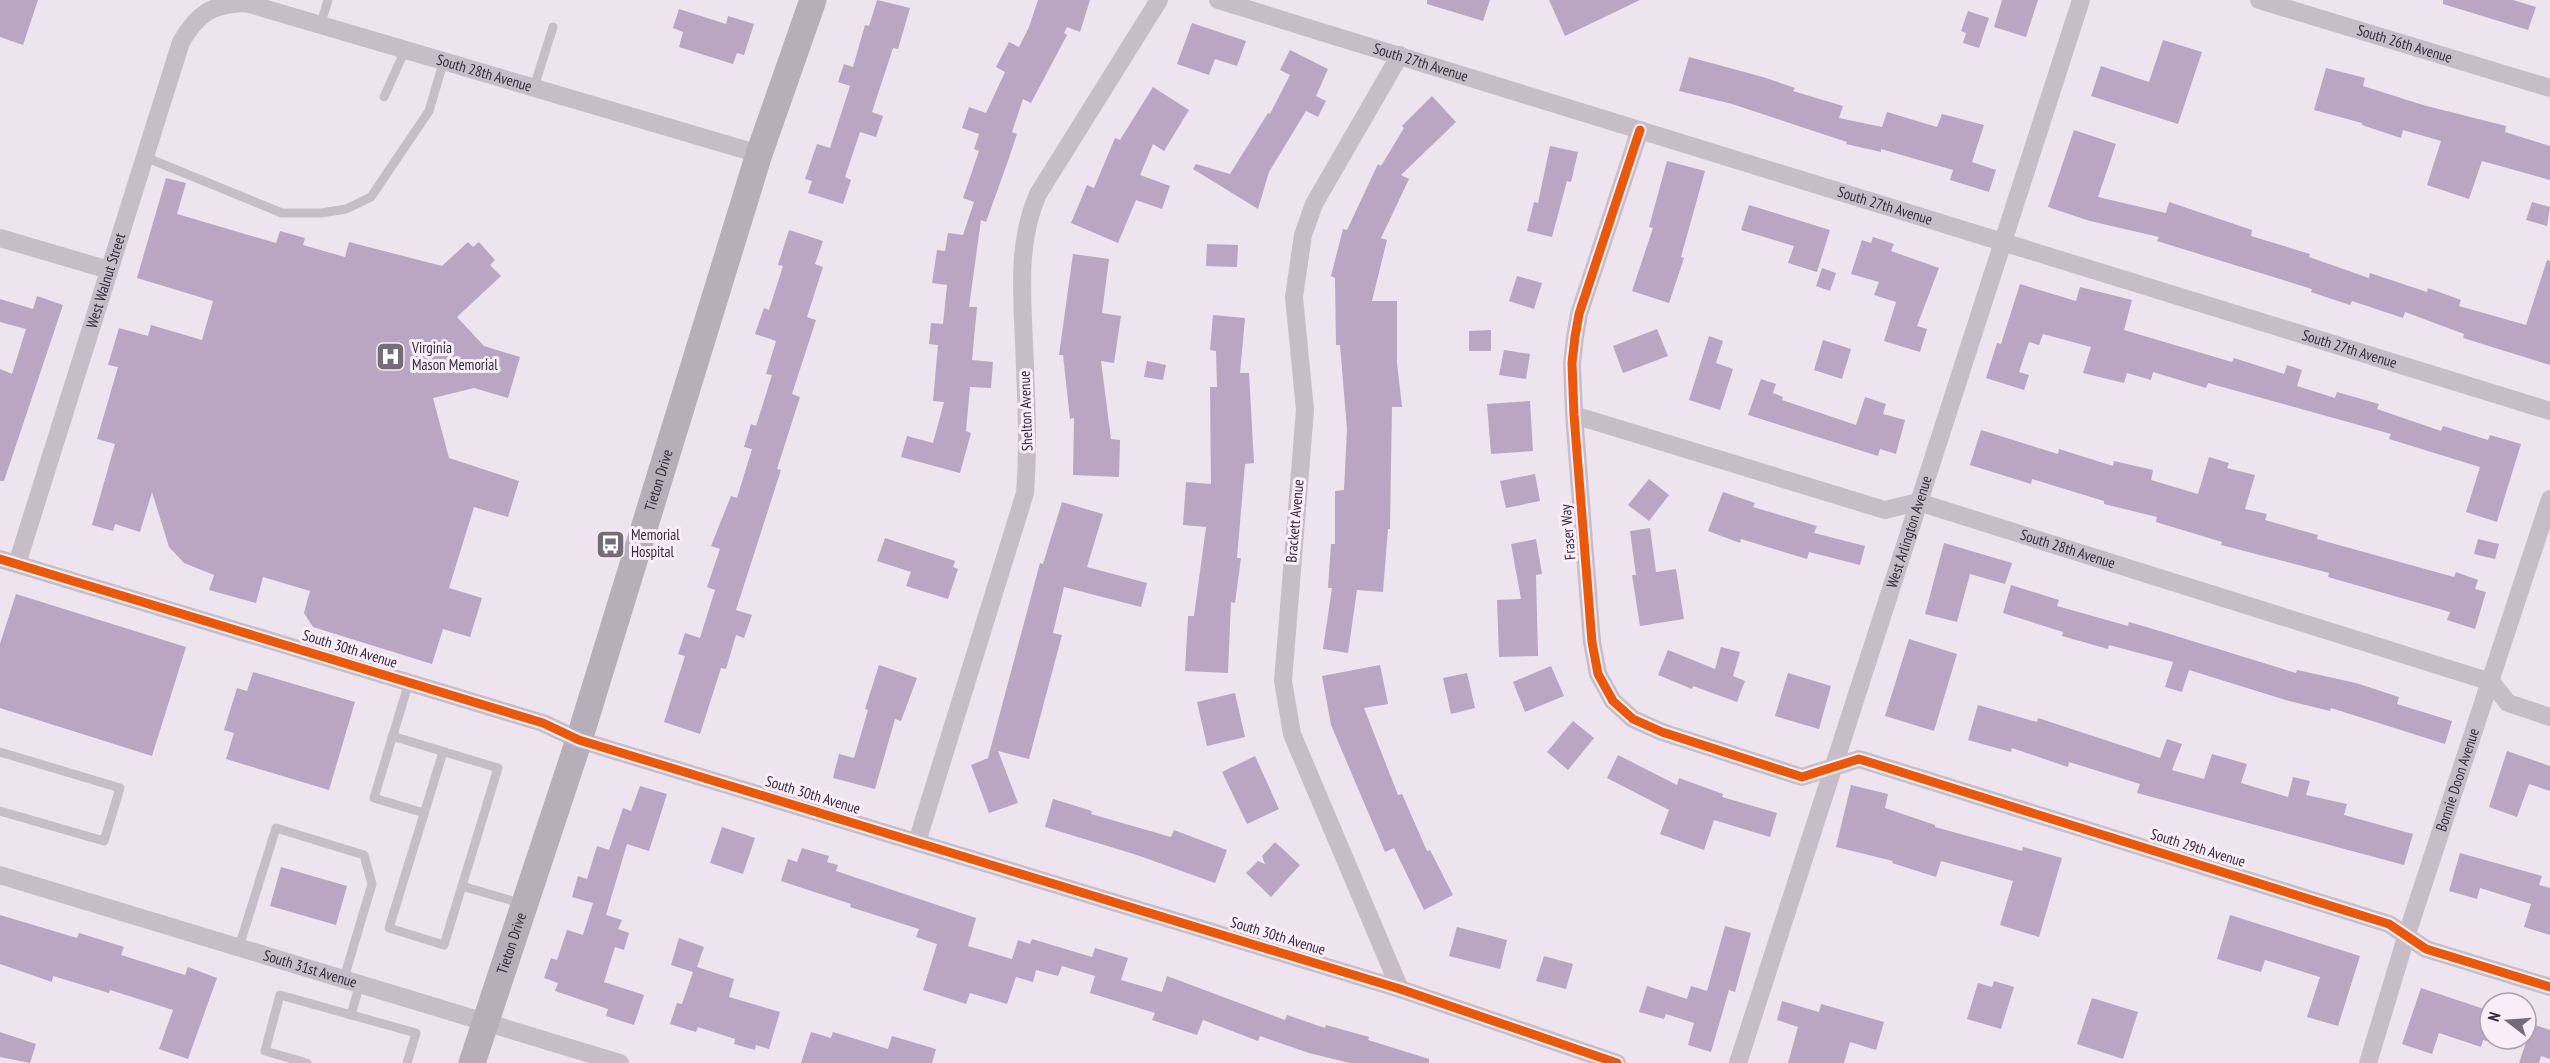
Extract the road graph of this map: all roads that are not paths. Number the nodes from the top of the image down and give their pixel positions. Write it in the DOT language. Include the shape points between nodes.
graph roads {
  1 [pos="328,0"];
  2 [pos="813,0"];
  3 [pos="1159,0"];
  4 [pos="1218,0"];
  5 [pos="2081,0"];
  6 [pos="2259,0"];
  7 [pos="210,9"];
  8 [pos="321,23"];
  9 [pos="553,27"];
  10 [pos="406,48"];
  11 [pos="1400,55"];
  12 [pos="444,60"];
  13 [pos="534,87"];
  14 [pos="2550,88"];
  15 [pos="384,97"];
  16 [pos="1640,130"];
  17 [pos="759,154"];
  18 [pos="145,157"];
  19 [pos="0,238"];
  20 [pos="2003,242"];
  21 [pos="109,270"];
  22 [pos="2550,411"];
  23 [pos="1574,415"];
  24 [pos="2550,499"];
  25 [pos="1918,502"];
  26 [pos="8,561"];
  27 [pos="409,682"];
  28 [pos="2491,682"];
  29 [pos="2550,717"];
  30 [pos="393,736"];
  31 [pos="579,740"];
  32 [pos="0,752"];
  33 [pos="443,752"];
  34 [pos="1832,770"];
  35 [pos="0,811"];
  36 [pos="424,813"];
  37 [pos="917,842"];
  38 [pos="0,875"];
  39 [pos="462,886"];
  40 [pos="524,905"];
  41 [pos="2407,934"];
  42 [pos="239,947"];
  43 [pos="352,981"];
  44 [pos="2550,987"];
  45 [pos="1400,989"];
  46 [pos="351,1015"];
  47 [pos="485,1020"];
  48 [pos="307,1063"];
  49 [pos="407,1063"];
  50 [pos="472,1063"];
  51 [pos="620,1063"];
  52 [pos="1617,1063"];
  53 [pos="1738,1063"];
  54 [pos="2368,1063"];
  1 -- 8 [label="lane"];
  2 -- 17 [label="main road, Tieton Drive"];
  3 -- 37 [label="street, Shelton Avenue" via="1029,213 1021,274 1028,435 1025,493"];
  4 -- 11 [label="street, South 27th Avenue"];
  5 -- 20 [label="street, West Arlington Avenue"];
  6 -- 14 [label="street, South 26th Avenue"];
  7 -- 8 [label="street, South 28th Avenue" via="246,3"];
  7 -- 18 [label="street, West Walnut Street" via="193,22 181,42"];
  8 -- 10 [label="street, South 28th Avenue"];
  9 -- 13 [label="lane"];
  10 -- 12 [label="street, South 28th Avenue"];
  10 -- 15 [label="lane"];
  11 -- 16 [label="street, South 27th Avenue"];
  11 -- 45 [label="street, Brackett Avenue" via="1314,204 1303,235 1294,297 1305,410 1283,649 1283,681 1292,734"];
  12 -- 13 [label="street, South 28th Avenue"];
  12 -- 18 [label="lane" via="429,111 371,197 346,209 282,213"];
  13 -- 17 [label="street, South 28th Avenue"];
  16 -- 20 [label="street, South 27th Avenue"];
  16 -- 23 [label="street, Fraser Way" via="1579,314 1572,363"];
  17 -- 31 [label="main road, Tieton Drive"];
  18 -- 21 [label="street, West Walnut Street"];
  19 -- 21 [label="street"];
  20 -- 22 [label="street, South 27th Avenue"];
  20 -- 25 [label="street, West Arlington Avenue"];
  21 -- 26 [label="street, West Walnut Street"];
  23 -- 25 [label="street" via="1885,510"];
  23 -- 34 [label="street, Fraser Way" via="1592,642 1598,674 1613,701 1633,719 1662,732 1802,777"];
  24 -- 28 [label="street, Bonnie Doon Avenue"];
  25 -- 28 [label="street, South 28th Avenue"];
  25 -- 34 [label="street, West Arlington Avenue"];
  26 -- 27 [label="street, South 30th Avenue"];
  27 -- 30 [label="lane"];
  27 -- 31 [label="street, South 30th Avenue" via="543,723"];
  28 -- 29 [label="street" via="2508,703"];
  28 -- 41 [label="street, Bonnie Doon Avenue"];
  30 -- 33 [label="lane"];
  30 -- 36 [label="lane" via="374,798"];
  31 -- 37 [label="street, South 30th Avenue"];
  31 -- 40 [label="main road, Tieton Drive"];
  32 -- 35 [label="lane" via="120,788 104,842"];
  33 -- 36 [label="lane"];
  33 -- 39 [label="lane" via="498,768"];
  34 -- 41 [label="street, South 29th Avenue" via="1859,759 2389,924"];
  34 -- 53 [label="street, West Arlington Avenue"];
  36 -- 39 [label="lane" via="389,928 444,945"];
  37 -- 45 [label="street, South 30th Avenue"];
  38 -- 42 [label="street, South 31st Avenue"];
  39 -- 40 [label="lane"];
  40 -- 47 [label="main road, Tieton Drive"];
  41 -- 44 [label="street, South 29th Avenue" via="2426,949"];
  41 -- 54 [label="street, Bonnie Doon Avenue"];
  42 -- 43 [label="street, South 31st Avenue"];
  42 -- 43 [label="lane" via="276,828 364,855 372,884"];
  43 -- 46 [label="lane"];
  43 -- 47 [label="street, South 31st Avenue"];
  45 -- 52 [label="street, South 30th Avenue"];
  46 -- 48 [label="lane" via="280,995 265,1051"];
  46 -- 49 [label="lane" via="416,1033"];
  47 -- 50 [label="main road, Tieton Drive"];
  47 -- 51 [label="street, South 31st Avenue"];
}
